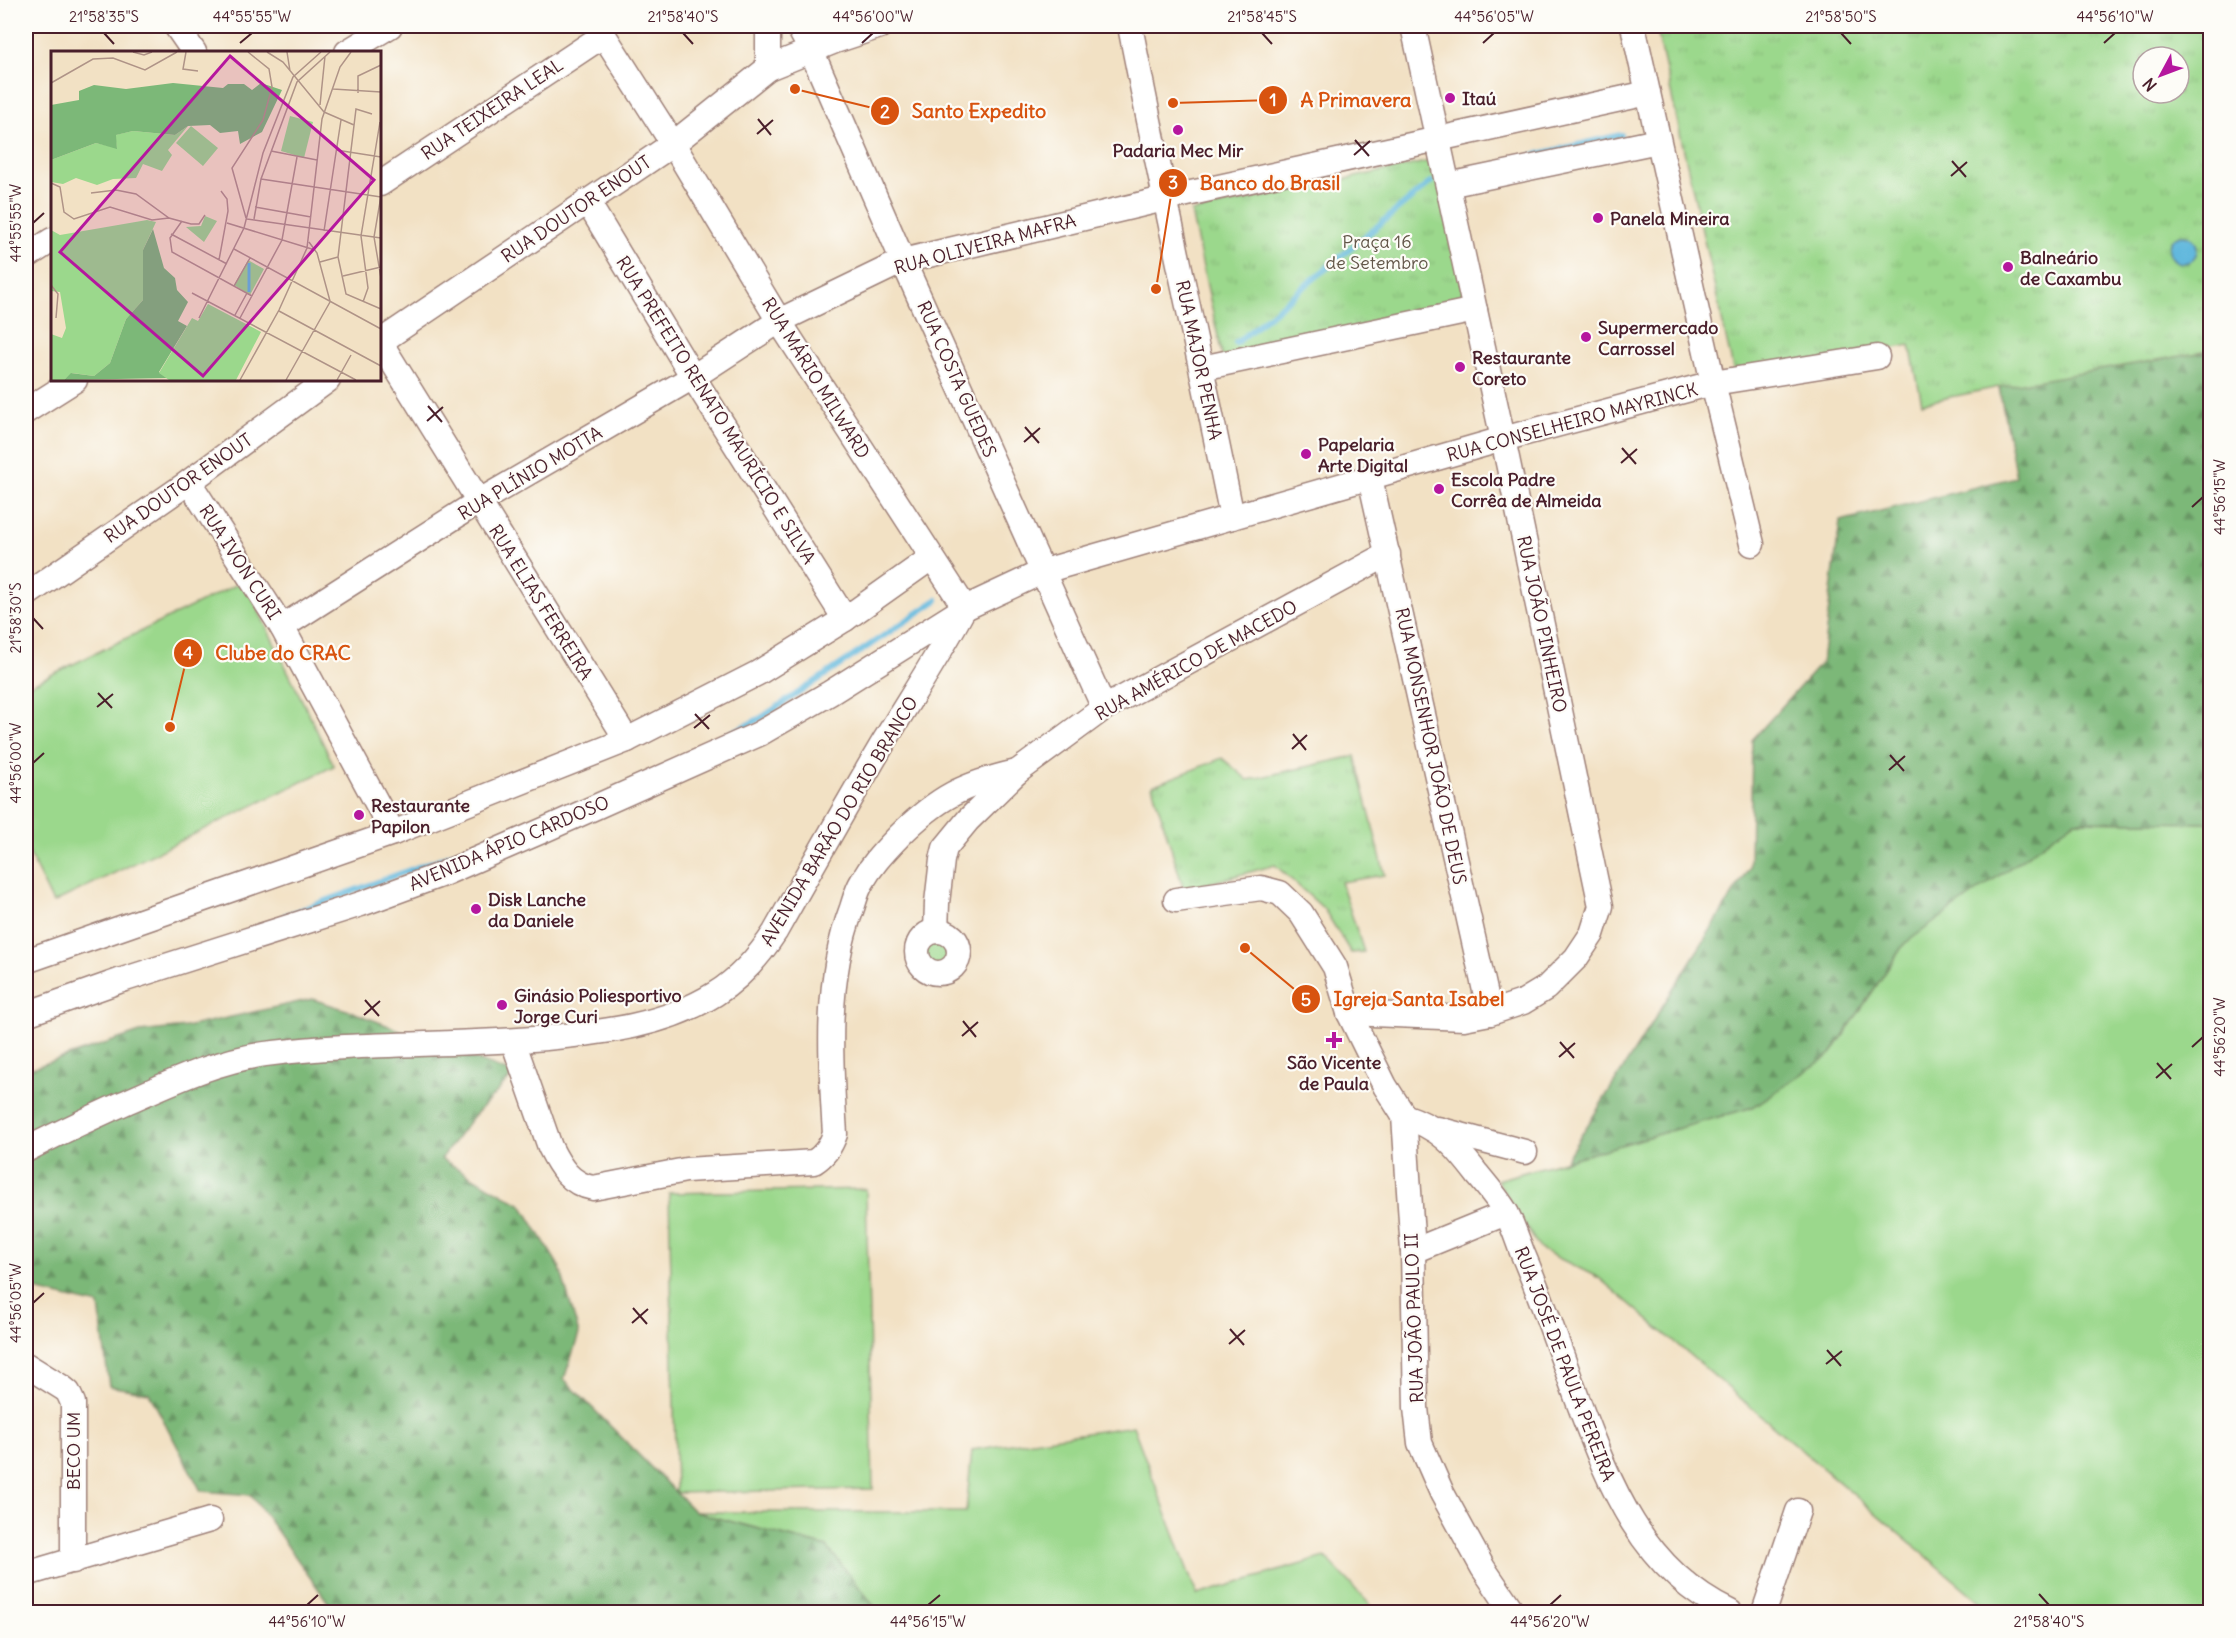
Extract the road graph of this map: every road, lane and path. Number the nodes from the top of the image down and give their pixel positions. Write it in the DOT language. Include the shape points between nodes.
graph roads {
  1 [pos="176,26"];
  2 [pos="390,26"];
  3 [pos="768,26"];
  4 [pos="798,26"];
  5 [pos="880,26"];
  6 [pos="1130,26"];
  7 [pos="1413,26"];
  8 [pos="1633,26"];
  9 [pos="601,30"];
  10 [pos="831,33"];
  11 [pos="811,50"];
  12 [pos="193,51"];
  13 [pos="349,51"];
  14 [pos="768,68"];
  15 [pos="1648,93"];
  16 [pos="1438,138"];
  17 [pos="1658,141"];
  18 [pos="673,144"];
  19 [pos="381,183"];
  20 [pos="1448,186"];
  21 [pos="1164,199"];
  22 [pos="587,201"];
  23 [pos="51,241"];
  24 [pos="26,257"];
  25 [pos="903,261"];
  26 [pos="1475,310"];
  27 [pos="779,321"];
  28 [pos="381,341"];
  29 [pos="381,344"];
  30 [pos="1877,357"];
  31 [pos="1202,368"];
  32 [pos="693,377"];
  33 [pos="73,381"];
  34 [pos="327,381"];
  35 [pos="1713,383"];
  36 [pos="26,411"];
  37 [pos="1503,439"];
  38 [pos="1370,478"];
  39 [pos="189,482"];
  40 [pos="478,502"];
  41 [pos="1232,517"];
  42 [pos="1752,544"];
  43 [pos="1388,555"];
  44 [pos="931,558"];
  45 [pos="1044,571"];
  46 [pos="26,595"];
  47 [pos="965,608"];
  48 [pos="845,619"];
  49 [pos="282,627"];
  50 [pos="1104,708"];
  51 [pos="627,740"];
  52 [pos="1017,772"];
  53 [pos="393,833"];
  54 [pos="1176,900"];
  55 [pos="936,931"];
  56 [pos="26,961"];
  57 [pos="1349,1013"];
  58 [pos="1490,1013"];
  59 [pos="26,1014"];
  60 [pos="513,1041"];
  61 [pos="1404,1116"];
  62 [pos="1433,1128"];
  63 [pos="26,1150"];
  64 [pos="1525,1152"];
  65 [pos="1506,1212"];
  66 [pos="1413,1251"];
  67 [pos="26,1365"];
  68 [pos="1798,1511"];
  69 [pos="210,1520"];
  70 [pos="73,1561"];
  71 [pos="26,1574"];
  72 [pos="1514,1612"];
  73 [pos="1730,1612"];
  74 [pos="1764,1612"];
  1 -- 12 [label="street"];
  2 -- 13 [label="street"];
  3 -- 14 [label="street"];
  4 -- 11 [label="street, RUA COSTA GUEDES"];
  5 -- 10 [label="street, RUA DOUTOR ENOUT"];
  6 -- 21 [label="street, RUA MAJOR PENHA"];
  7 -- 16 [label="street, RUA JOÃO PINHEIRO"];
  8 -- 15 [label="street"];
  9 -- 18 [label="street, RUA MÁRIO MILWARD"];
  9 -- 19 [label="street, RUA TEIXEIRA LEAL"];
  10 -- 11 [label="street, RUA DOUTOR ENOUT"];
  11 -- 14 [label="street, RUA DOUTOR ENOUT"];
  11 -- 25 [label="street, RUA COSTA GUEDES"];
  14 -- 18 [label="street, RUA DOUTOR ENOUT"];
  15 -- 16 [label="street, RUA OLIVEIRA MAFRA"];
  15 -- 17 [label="street"];
  16 -- 20 [label="street, RUA JOÃO PINHEIRO"];
  16 -- 21 [label="street, RUA OLIVEIRA MAFRA"];
  17 -- 20 [label="street"];
  17 -- 35 [label="street"];
  18 -- 22 [label="street, RUA DOUTOR ENOUT"];
  18 -- 27 [label="street, RUA MÁRIO MILWARD"];
  20 -- 26 [label="street, RUA JOÃO PINHEIRO"];
  21 -- 25 [label="street, RUA OLIVEIRA MAFRA"];
  21 -- 31 [label="street, RUA MAJOR PENHA"];
  22 -- 28 [label="street, RUA DOUTOR ENOUT"];
  22 -- 32 [label="street, RUA PREFEITO RENATO MAURÍCIO E SILVA"];
  23 -- 24 [label="street"];
  25 -- 27 [label="street, RUA OLIVEIRA MAFRA"];
  25 -- 45 [label="street, RUA COSTA GUEDES"];
  26 -- 31 [label="street"];
  26 -- 37 [label="street, RUA JOÃO PINHEIRO"];
  27 -- 32 [label="street, RUA PLÍNIO MOTTA"];
  27 -- 44 [label="street, RUA MÁRIO MILWARD"];
  29 -- 40 [label="street, RUA ELIAS FERREIRA"];
  30 -- 35 [label="street, RUA CONSELHEIRO MAYRINCK"];
  31 -- 41 [label="street, RUA MAJOR PENHA"];
  32 -- 40 [label="street, RUA PLÍNIO MOTTA"];
  32 -- 48 [label="street, RUA PREFEITO RENATO MAURÍCIO E SILVA"];
  33 -- 36 [label="street"];
  34 -- 39 [label="street, RUA DOUTOR ENOUT"];
  35 -- 37 [label="street, RUA CONSELHEIRO MAYRINCK"];
  35 -- 42 [label="street"];
  37 -- 38 [label="street, RUA CONSELHEIRO MAYRINCK"];
  37 -- 58 [label="street, RUA JOÃO PINHEIRO" via="1601,906 1586,946 1561,974 1523,1002"];
  38 -- 41 [label="street, RUA CONSELHEIRO MAYRINCK"];
  38 -- 43 [label="street, RUA MONSENHOR JOÃO DE DEUS"];
  39 -- 46 [label="street, RUA DOUTOR ENOUT"];
  39 -- 49 [label="street, RUA IVON CURI"];
  40 -- 49 [label="street, RUA PLÍNIO MOTTA"];
  40 -- 51 [label="street, RUA ELIAS FERREIRA"];
  41 -- 45 [label="street, RUA CONSELHEIRO MAYRINCK"];
  43 -- 50 [label="street, RUA AMÉRICO DE MACEDO"];
  43 -- 58 [label="street, RUA MONSENHOR JOÃO DE DEUS"];
  44 -- 47 [label="street, RUA MÁRIO MILWARD"];
  44 -- 48 [label="street"];
  45 -- 47 [label="street, RUA CONSELHEIRO MAYRINCK"];
  45 -- 50 [label="street, RUA COSTA GUEDES"];
  47 -- 59 [label="street, AVENIDA ÁPIO CARDOSO" via="759,734 544,830 361,904"];
  47 -- 60 [label="street, AVENIDA BARÃO DO RIO BRANCO" via="775,932 744,970 716,993 658,1020 611,1032"];
  48 -- 51 [label="street" via="758,673"];
  49 -- 53 [label="street, RUA IVON CURI"];
  50 -- 52 [label="street, RUA AMÉRICO DE MACEDO"];
  51 -- 53 [label="street"];
  52 -- 55 [label="street, RUA AMÉRICO DE MACEDO" via="945,848"];
  52 -- 60 [label="street" via="966,786 930,808 874,862 861,884 843,931 835,975 831,1024 835,1134 827,1151 814,1162 686,1170 593,1188 580,1186 568,1176 550,1148"];
  53 -- 56 [label="street"];
  54 -- 57 [label="street, RUA JOÃO PAULO II" via="1261,888 1280,893 1301,913 1335,967"];
  57 -- 58 [label="street" via="1464,1018"];
  57 -- 61 [label="street, RUA JOÃO PAULO II"];
  60 -- 63 [label="street, AVENIDA BARÃO DO RIO BRANCO" via="347,1048 232,1060 186,1076"];
  61 -- 62 [label="street, RUA JOSÉ DE PAULA PEREIRA"];
  61 -- 66 [label="street, RUA JOÃO PAULO II"];
  62 -- 64 [label="street"];
  62 -- 65 [label="street, RUA JOSÉ DE PAULA PEREIRA" via="1457,1148"];
  65 -- 66 [label="street"];
  65 -- 73 [label="street, RUA JOSÉ DE PAULA PEREIRA" via="1600,1461 1621,1505 1663,1564 1690,1590"];
  66 -- 72 [label="street, RUA JOÃO PAULO II" via="1420,1443 1483,1568"];
  67 -- 70 [label="street, BECO UM" via="63,1388 74,1403"];
  68 -- 74 [label="street"];
  69 -- 70 [label="street"];
  70 -- 71 [label="street"];
}
